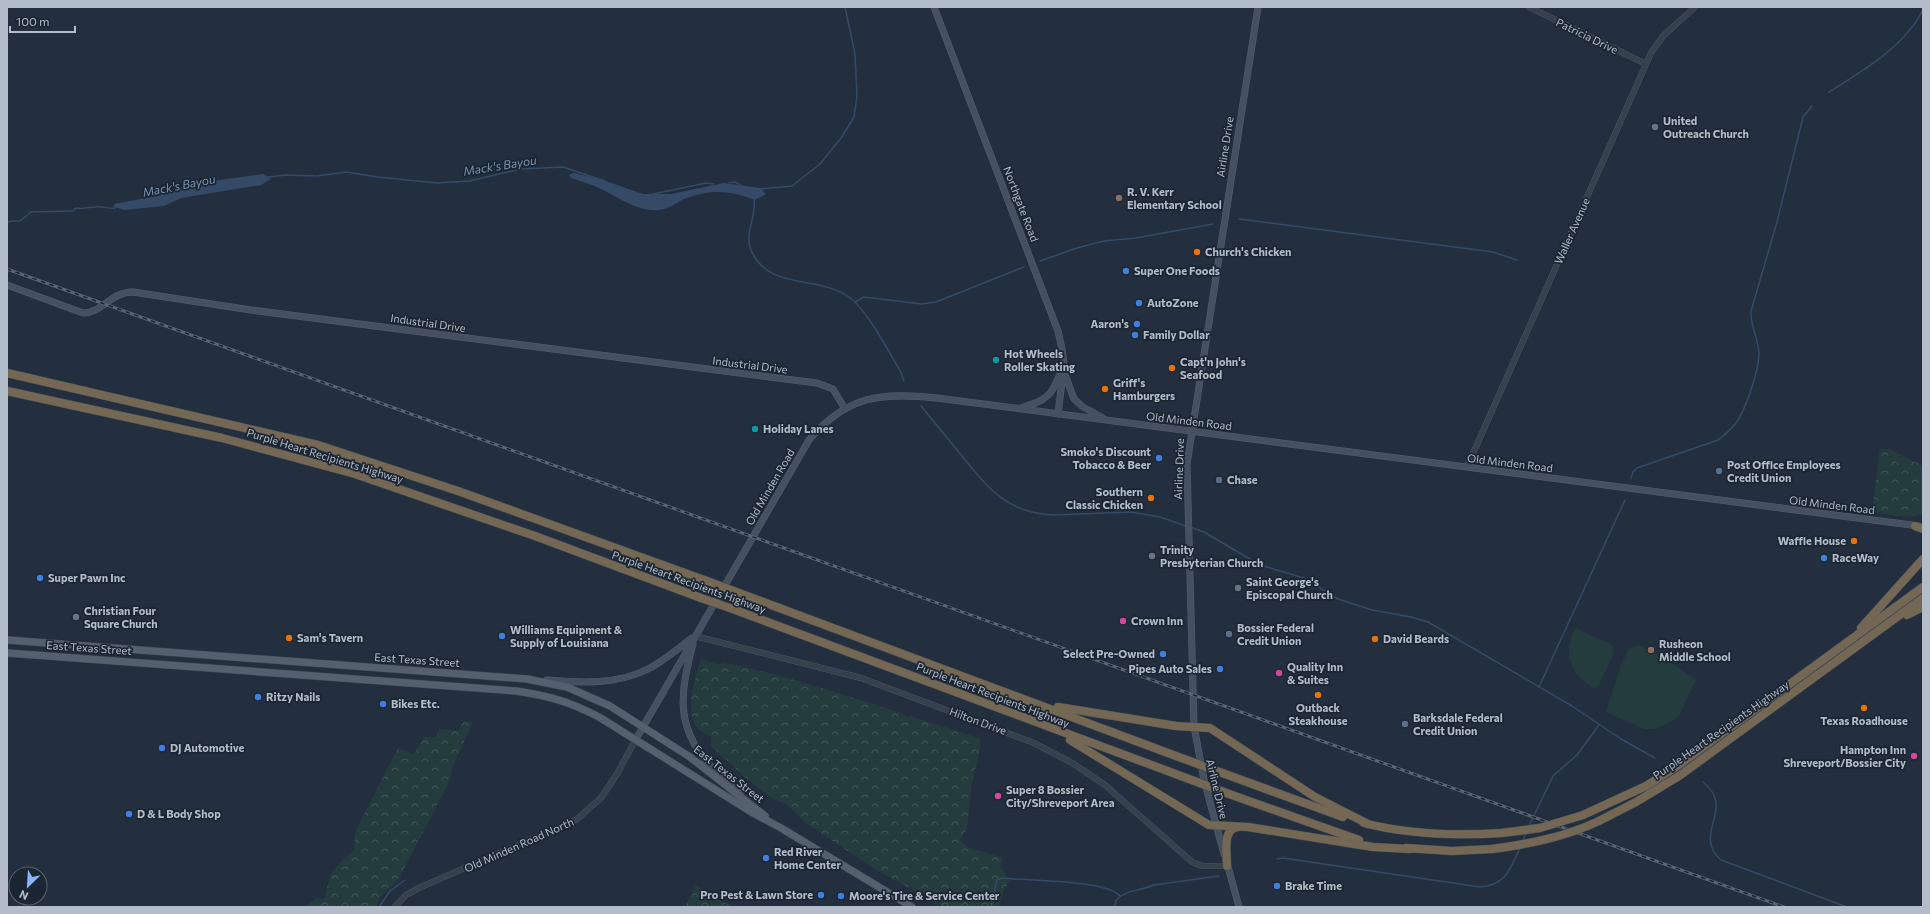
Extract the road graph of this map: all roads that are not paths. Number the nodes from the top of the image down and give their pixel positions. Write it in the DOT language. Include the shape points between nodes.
graph roads {
  1 [pos="934,7"];
  2 [pos="1258,7"];
  3 [pos="1529,7"];
  4 [pos="1695,7"];
  5 [pos="1646,64"];
  6 [pos="7,286"];
  7 [pos="1063,369"];
  8 [pos="7,373"];
  9 [pos="7,391"];
  10 [pos="845,409"];
  11 [pos="1018,409"];
  12 [pos="1058,414"];
  13 [pos="1106,420"];
  14 [pos="1191,431"];
  15 [pos="1467,467"];
  16 [pos="1921,527"];
  17 [pos="1923,559"];
  18 [pos="1923,587"];
  19 [pos="1923,598"];
  20 [pos="1923,607"];
  21 [pos="1888,624"];
  22 [pos="695,636"];
  23 [pos="7,640"];
  24 [pos="1847,643"];
  25 [pos="7,653"];
  26 [pos="527,679"];
  27 [pos="1002,691"];
  28 [pos="1032,721"];
  29 [pos="1194,726"];
  30 [pos="643,727"];
  31 [pos="636,739"];
  32 [pos="761,812"];
  33 [pos="1215,824"];
  34 [pos="1368,824"];
  35 [pos="1248,827"];
  36 [pos="781,828"];
  37 [pos="1410,849"];
  38 [pos="1227,866"];
  39 [pos="395,907"];
  40 [pos="912,907"];
  41 [pos="1239,907"];
  1 -- 7 [label="main road, Northgate Road" via="1056,327 1062,349"];
  2 -- 14 [label="main road, Airline Drive"];
  3 -- 5 [label="street, Patricia Drive"];
  4 -- 5 [label="street, Waller Avenue" via="1663,36"];
  5 -- 15 [label="street, Waller Avenue"];
  6 -- 10 [label="main road, Industrial Drive" via="80,312 94,311 116,296 132,292 250,310 821,384 835,391"];
  7 -- 11 [label="main road" via="1058,374 1054,388 1046,397"];
  7 -- 12 [label="main road, Northgate Road"];
  7 -- 13 [label="main road" via="1074,399"];
  8 -- 27 [label="highway, Purple Heart Recipients Highway, bridge" via="318,445 458,491"];
  9 -- 28 [label="highway, Purple Heart Recipients Highway, bridge" via="222,438 355,474 535,536"];
  10 -- 11 [label="main road, Old Minden Road" via="871,398 899,394"];
  10 -- 22 [label="main road, Old Minden Road" via="826,422 806,445"];
  11 -- 12 [label="main road, Old Minden Road"];
  12 -- 13 [label="main road, Old Minden Road"];
  13 -- 14 [label="main road, Old Minden Road"];
  14 -- 15 [label="main road, Old Minden Road"];
  14 -- 29 [label="main road, Airline Drive" via="1187,464"];
  15 -- 16 [label="main road, Old Minden Road"];
  17 -- 24 [label="highway"];
  18 -- 24 [label="highway, Purple Heart Recipients Highway"];
  19 -- 21 [label="highway, Purple Heart Recipients Highway"];
  20 -- 21 [label="highway"];
  21 -- 37 [label="highway, Purple Heart Recipients Highway, bridge" via="1679,776 1599,821 1554,837 1492,849"];
  22 -- 26 [label="main road" via="649,669 616,679 581,683"];
  22 -- 30 [label="main road, Old Minden Road"];
  22 -- 32 [label="main road" via="683,688 683,709 687,729 694,744 709,764"];
  22 -- 38 [label="street, Hilton Drive" via="861,678 1022,738 1069,761 1105,785 1192,862 1202,866"];
  23 -- 26 [label="main road, East Texas Street"];
  24 -- 34 [label="highway, Purple Heart Recipients Highway, bridge" via="1672,770 1646,786 1584,815 1540,828 1450,836 1404,832"];
  25 -- 31 [label="main road, East Texas Street" via="543,695 574,704"];
  26 -- 30 [label="main road, East Texas Street" via="582,692"];
  27 -- 29 [label="highway" via="1063,708 1176,726"];
  27 -- 34 [label="highway, Purple Heart Recipients Highway, bridge" via="1325,811"];
  28 -- 33 [label="highway" via="1080,746 1205,824"];
  28 -- 37 [label="highway, Purple Heart Recipients Highway, bridge" via="1339,834"];
  29 -- 33 [label="main road, Airline Drive"];
  29 -- 34 [label="highway" via="1210,728 1314,797"];
  30 -- 31 [label="main road, Old Minden Road"];
  30 -- 32 [label="main road, East Texas Street" via="690,757"];
  31 -- 36 [label="main road, East Texas Street"];
  31 -- 39 [label="street, Old Minden Road North" via="606,792 593,807 576,820 420,887 406,895"];
  32 -- 36 [label="main road, East Texas Street"];
  33 -- 35 [label="highway"];
  33 -- 38 [label="main road, Airline Drive"];
  35 -- 37 [label="highway" via="1373,847"];
  35 -- 38 [label="highway" via="1234,827 1230,831"];
  36 -- 40 [label="main road, East Texas Street"];
  38 -- 41 [label="main road, Airline Drive"];
}
